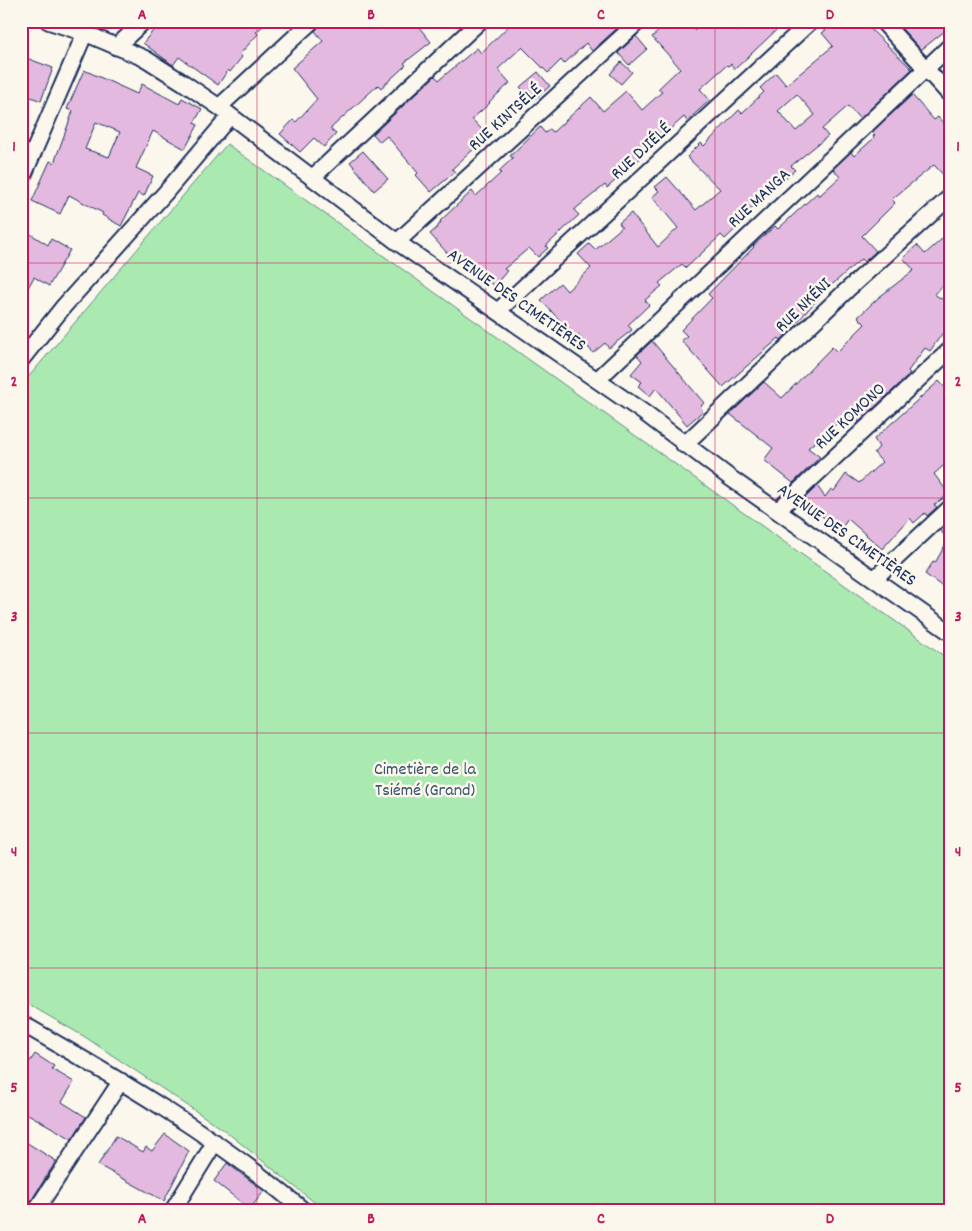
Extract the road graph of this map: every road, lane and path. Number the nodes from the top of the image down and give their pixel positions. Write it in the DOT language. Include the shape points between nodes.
graph roads {
  1 [pos="48,21"];
  2 [pos="144,21"];
  3 [pos="312,21"];
  4 [pos="480,21"];
  5 [pos="639,21"];
  6 [pos="811,21"];
  7 [pos="882,21"];
  8 [pos="85,33"];
  9 [pos="951,45"];
  10 [pos="116,47"];
  11 [pos="926,69"];
  12 [pos="951,96"];
  13 [pos="225,111"];
  14 [pos="312,178"];
  15 [pos="21,181"];
  16 [pos="951,196"];
  17 [pos="397,242"];
  18 [pos="498,311"];
  19 [pos="951,350"];
  20 [pos="21,360"];
  21 [pos="596,380"];
  22 [pos="684,446"];
  23 [pos="951,507"];
  24 [pos="777,511"];
  25 [pos="874,580"];
  26 [pos="951,633"];
  27 [pos="21,1023"];
  28 [pos="121,1081"];
  29 [pos="215,1142"];
  30 [pos="36,1210"];
  31 [pos="173,1210"];
  32 [pos="304,1210"];
  1 -- 8 [label="street, AVENUE DES CIMETIÈRES"];
  2 -- 10 [label="street"];
  3 -- 13 [label="street"];
  4 -- 14 [label="street"];
  5 -- 17 [label="street, RUE KINTSÉLÉ"];
  6 -- 18 [label="street, RUE DJIÉLÉ"];
  7 -- 11 [label="street"];
  8 -- 10 [label="street, AVENUE DES CIMETIÈRES"];
  8 -- 15 [label="street"];
  9 -- 11 [label="street, RUE MANGA"];
  10 -- 13 [label="street, AVENUE DES CIMETIÈRES" via="161,68"];
  11 -- 12 [label="street"];
  11 -- 21 [label="street, RUE MANGA"];
  13 -- 14 [label="street, AVENUE DES CIMETIÈRES"];
  13 -- 20 [label="street" via="166,192 64,306"];
  14 -- 17 [label="street, AVENUE DES CIMETIÈRES"];
  16 -- 22 [label="street, RUE NKÉNI"];
  17 -- 18 [label="street, AVENUE DES CIMETIÈRES"];
  18 -- 21 [label="street, AVENUE DES CIMETIÈRES"];
  19 -- 24 [label="street, RUE KOMONO"];
  21 -- 22 [label="street, AVENUE DES CIMETIÈRES" via="643,412"];
  22 -- 24 [label="street, AVENUE DES CIMETIÈRES"];
  23 -- 25 [label="street"];
  24 -- 25 [label="street, AVENUE DES CIMETIÈRES"];
  25 -- 26 [label="street, AVENUE DES CIMETIÈRES"];
  27 -- 28 [label="street"];
  28 -- 29 [label="street"];
  28 -- 30 [label="street"];
  29 -- 31 [label="street"];
  29 -- 32 [label="street"];
}
